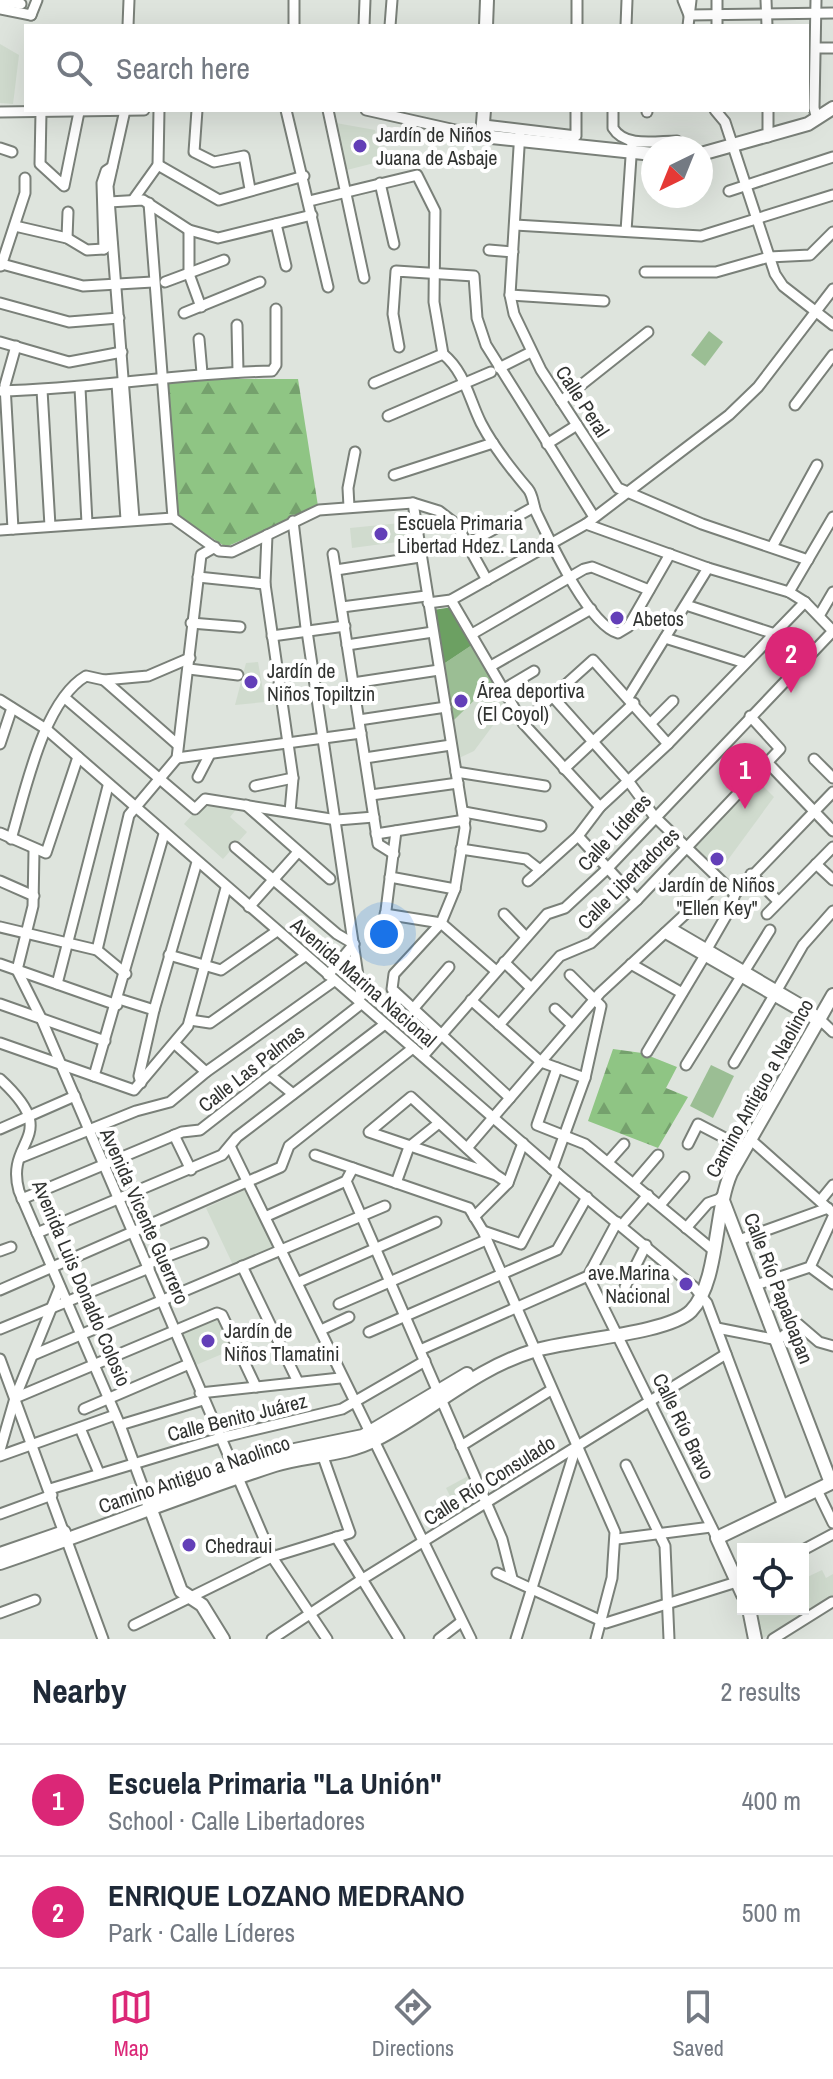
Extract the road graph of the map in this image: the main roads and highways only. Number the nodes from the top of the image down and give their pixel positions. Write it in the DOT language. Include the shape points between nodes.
graph roads {
  1 [pos="487,0"];
  2 [pos="486,24"];
  3 [pos="833,108"];
  4 [pos="484,112"];
  5 [pos="641,150"];
  6 [pos="713,152"];
  7 [pos="833,995"];
  8 [pos="824,1024"];
  9 [pos="722,1198"];
  10 [pos="372,1437"];
  11 [pos="236,1474"];
  12 [pos="832,1483"];
  13 [pos="149,1505"];
  14 [pos="65,1536"];
  15 [pos="0,1554"];
  16 [pos="0,1563"];
  17 [pos="737,1578"];
  18 [pos="750,1615"];
  19 [pos="223,1639"];
  20 [pos="755,1639"];
  1 -- 2 [label="main road"];
  3 -- 6 [label="main road" via="768,137"];
  4 -- 5 [label="main road" via="483,130"];
  7 -- 8 [label="main road, Camino Antiguo a Naolinco"];
  8 -- 9 [label="main road, Camino Antiguo a Naolinco" via="731,1173"];
  9 -- 10 [label="main road, Camino Antiguo a Naolinco" via="701,1294 683,1317 533,1347"];
  9 -- 12 [label="main road, Calle Río Papaloapan"];
  10 -- 11 [label="main road, Camino Antiguo a Naolinco"];
  10 -- 11 [label="main road, Camino Antiguo a Naolinco" via="290,1451"];
  11 -- 13 [label="main road, Camino Antiguo a Naolinco"];
  12 -- 17 [label="main road, Calle Río Bravo" via="714,1533"];
  13 -- 14 [label="main road, Camino Antiguo a Naolinco"];
  13 -- 19 [label="main road" via="178,1586 206,1609"];
  14 -- 15 [label="main road, Camino Antiguo a Naolinco"];
  14 -- 16 [label="main road, Camino Antiguo a Naolinco"];
  18 -- 20 [label="main road"];
}
